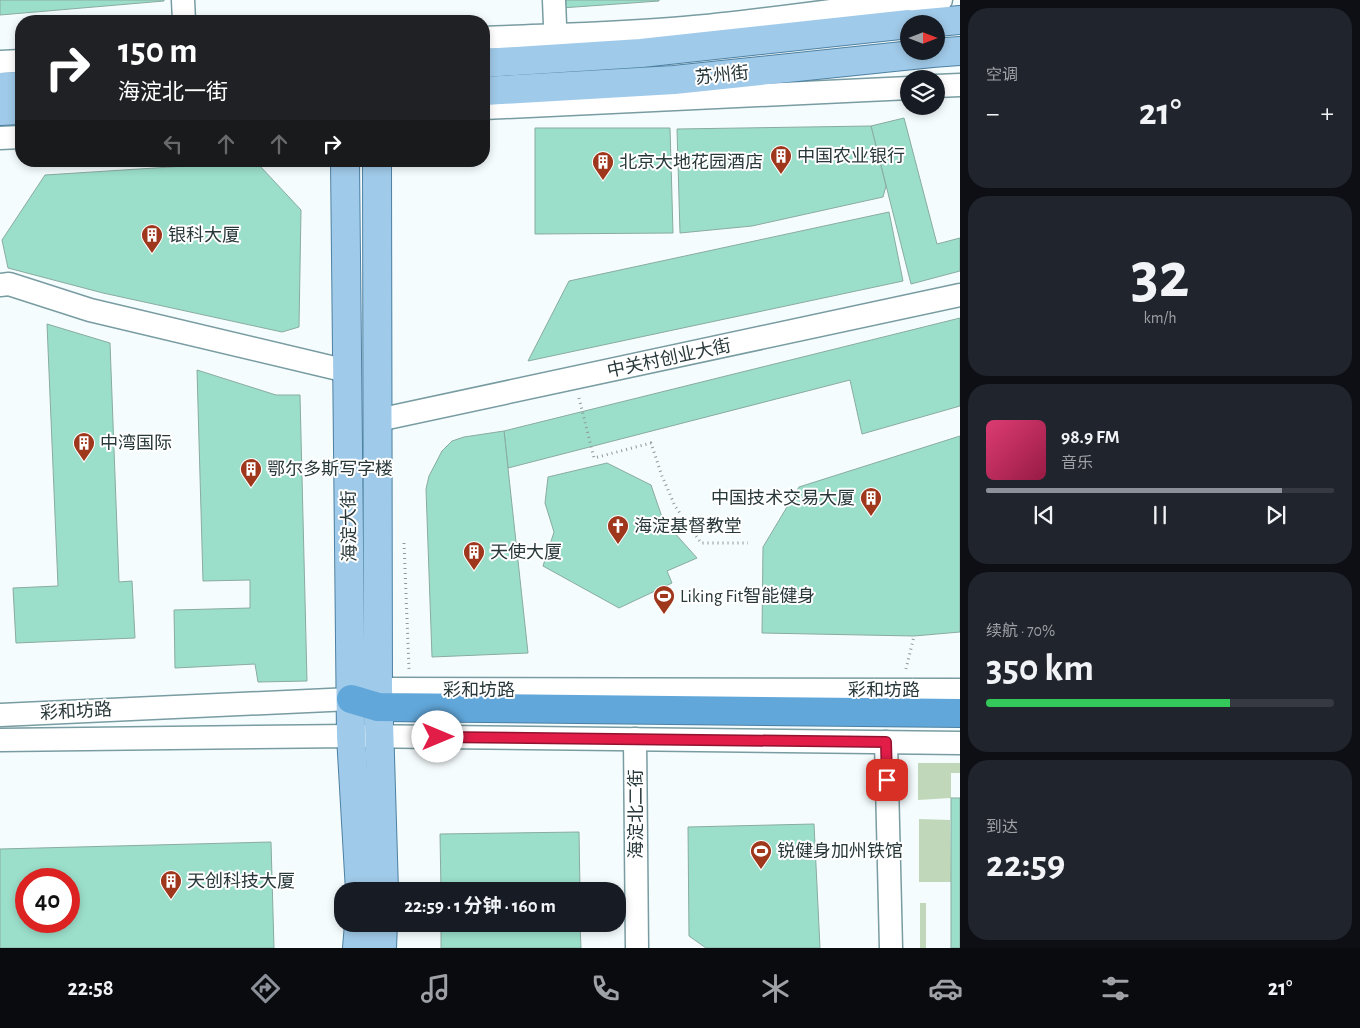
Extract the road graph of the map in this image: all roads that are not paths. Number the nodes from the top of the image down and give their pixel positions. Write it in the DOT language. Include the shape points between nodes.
graph roads {
  1 [pos="183,0"];
  2 [pos="554,0"];
  3 [pos="940,0"];
  4 [pos="184,15"];
  5 [pos="908,15"];
  6 [pos="900,16"];
  7 [pos="945,19"];
  8 [pos="960,20"];
  9 [pos="490,39"];
  10 [pos="556,47"];
  11 [pos="960,51"];
  12 [pos="15,61"];
  13 [pos="0,62"];
  14 [pos="490,62"];
  15 [pos="960,85"];
  16 [pos="15,86"];
  17 [pos="945,86"];
  18 [pos="0,87"];
  19 [pos="900,88"];
  20 [pos="490,91"];
  21 [pos="490,108"];
  22 [pos="15,110"];
  23 [pos="0,111"];
  24 [pos="15,137"];
  25 [pos="0,138"];
  26 [pos="345,167"];
  27 [pos="377,167"];
  28 [pos="0,285"];
  29 [pos="960,295"];
  30 [pos="347,371"];
  31 [pos="378,420"];
  32 [pos="960,690"];
  33 [pos="378,698"];
  34 [pos="351,699"];
  35 [pos="960,713"];
  36 [pos="0,715"];
  37 [pos="351,736"];
  38 [pos="379,736"];
  39 [pos="636,739"];
  40 [pos="0,740"];
  41 [pos="886,742"];
  42 [pos="960,743"];
  43 [pos="359,882"];
  44 [pos="384,882"];
  45 [pos="358,932"];
  46 [pos="383,932"];
  47 [pos="357,948"];
  48 [pos="382,948"];
  49 [pos="637,948"];
  50 [pos="891,948"];
  1 -- 4 [label="street"];
  2 -- 10 [label="street"];
  3 -- 5 [label="street, 苏州街"];
  6 -- 10 [label="main road, 苏州街" via="641,53"];
  7 -- 8 [label="main road, 苏州街"];
  9 -- 10 [label="street, 苏州街"];
  10 -- 14 [label="main road, 苏州街"];
  11 -- 20 [label="main road, 苏州街" via="674,80"];
  12 -- 13 [label="street"];
  15 -- 17 [label="street"];
  16 -- 18 [label="main road"];
  19 -- 21 [label="street, 苏州街"];
  22 -- 23 [label="main road"];
  24 -- 25 [label="street"];
  26 -- 30 [label="main road, 海淀大街"];
  27 -- 31 [label="main road, 海淀大街"];
  28 -- 30 [label="street" via="9,284 90,310"];
  29 -- 31 [label="street, 中关村创业大街"];
  30 -- 34 [label="main road, 海淀大街"];
  31 -- 33 [label="main road, 海淀大街"];
  32 -- 33 [label="street, 彩和坊路"];
  33 -- 34 [label="highway"];
  33 -- 35 [label="highway"];
  33 -- 38 [label="main road, 海淀大街"];
  34 -- 36 [label="street, 彩和坊路"];
  34 -- 37 [label="main road, 海淀大街"];
  37 -- 38 [label="street, 彩和坊路"];
  37 -- 40 [label="street, 彩和坊路"];
  37 -- 43 [label="main road, 海淀大街"];
  38 -- 39 [label="street, 彩和坊路"];
  38 -- 44 [label="main road, 海淀大街"];
  39 -- 41 [label="street, 彩和坊路"];
  39 -- 49 [label="street, 海淀北二街"];
  41 -- 42 [label="street, 彩和坊路"];
  41 -- 50 [label="street"];
  45 -- 47 [label="main road"];
  46 -- 48 [label="main road"];
}
